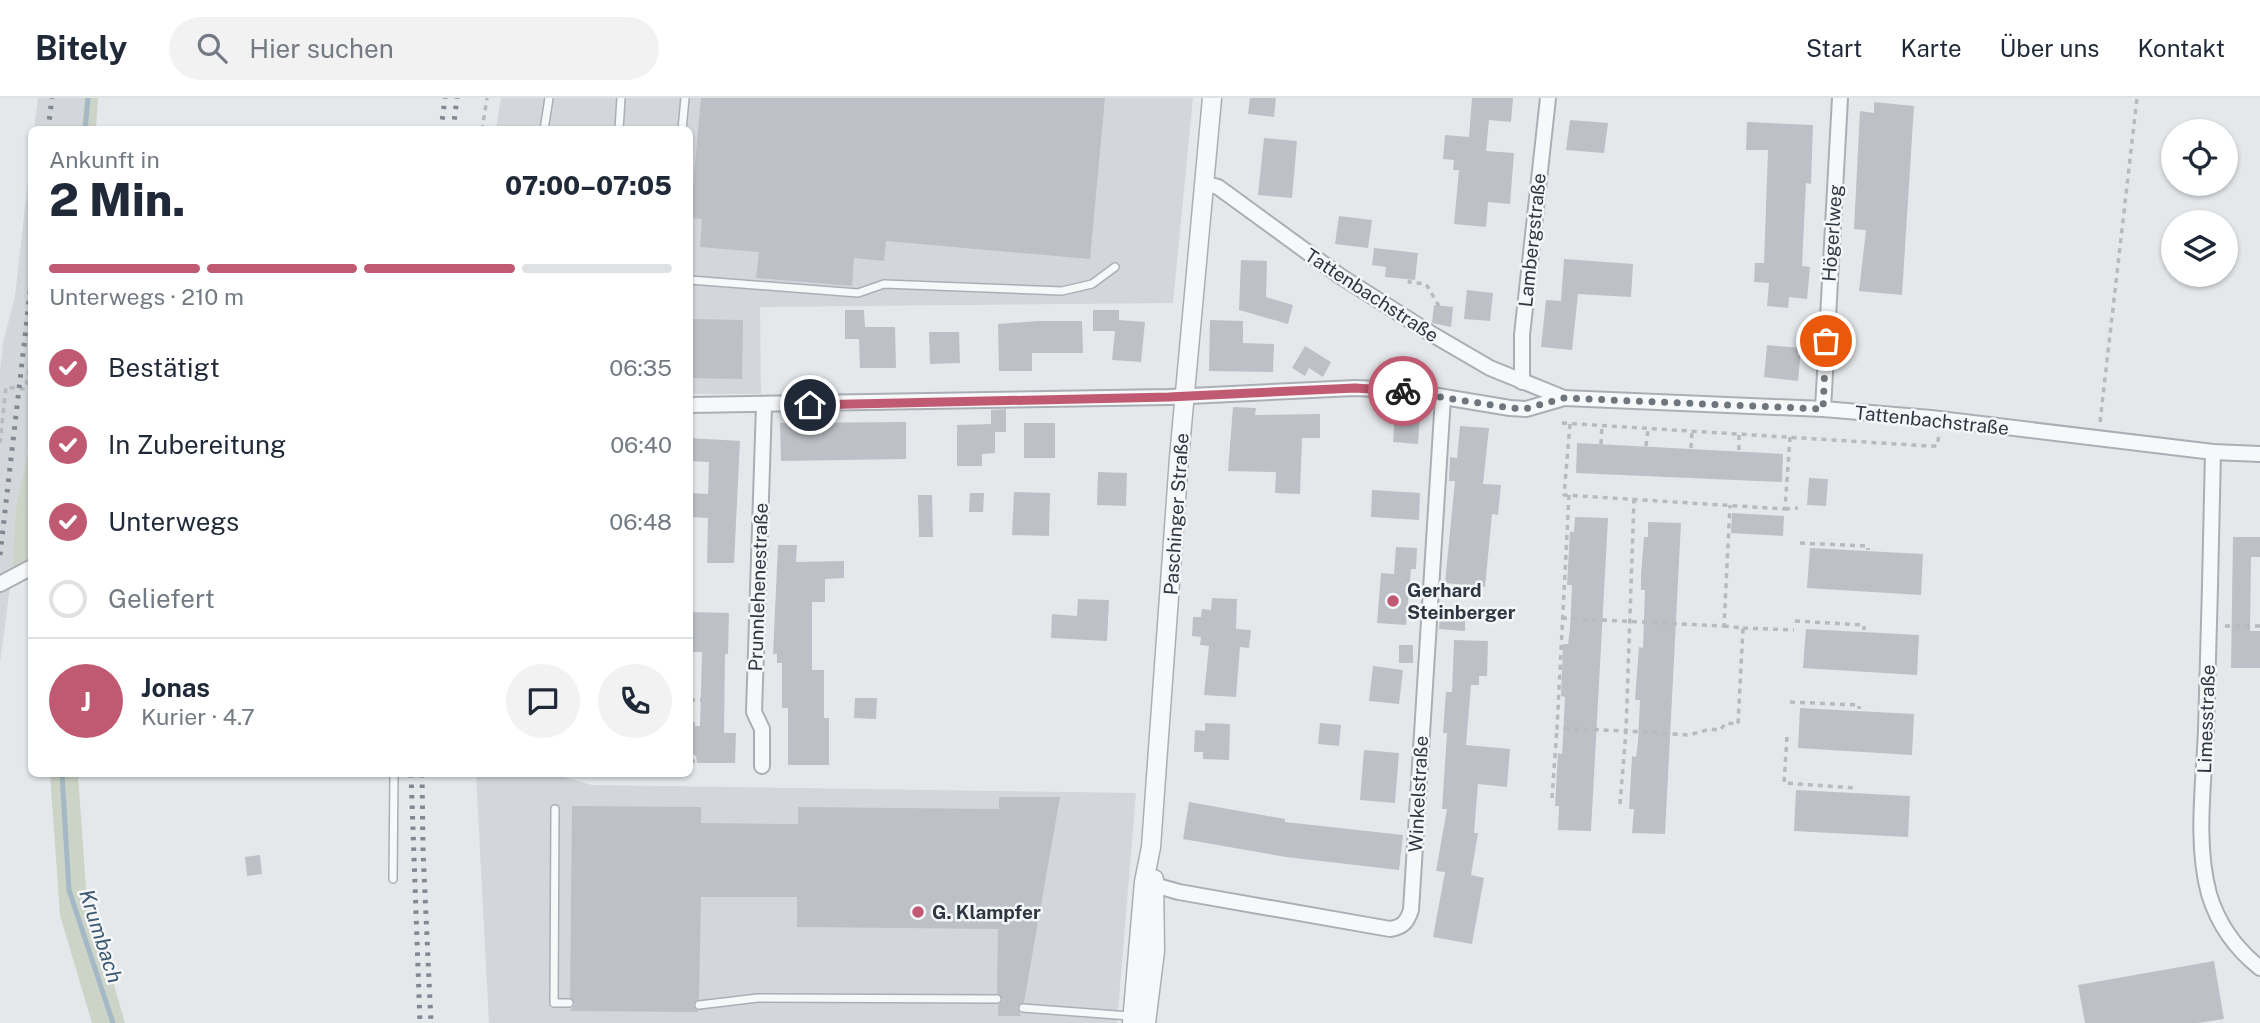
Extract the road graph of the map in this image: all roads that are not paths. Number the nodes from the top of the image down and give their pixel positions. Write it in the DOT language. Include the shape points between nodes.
graph roads {
  1 [pos="549,98"];
  2 [pos="621,98"];
  3 [pos="685,98"];
  4 [pos="1212,98"];
  5 [pos="1548,98"];
  6 [pos="1840,98"];
  7 [pos="545,126"];
  8 [pos="619,126"];
  9 [pos="682,126"];
  10 [pos="1203,183"];
  11 [pos="1115,267"];
  12 [pos="693,280"];
  13 [pos="1522,382"];
  14 [pos="1185,396"];
  15 [pos="1443,397"];
  16 [pos="1564,398"];
  17 [pos="693,405"];
  18 [pos="764,405"];
  19 [pos="1823,409"];
  20 [pos="2213,452"];
  21 [pos="2260,454"];
  22 [pos="28,569"];
  23 [pos="0,584"];
  24 [pos="762,766"];
  25 [pos="394,777"];
  26 [pos="555,808"];
  27 [pos="393,879"];
  28 [pos="1149,884"];
  29 [pos="2260,968"];
  30 [pos="997,999"];
  31 [pos="569,1003"];
  32 [pos="699,1004"];
  33 [pos="1023,1008"];
  34 [pos="1140,1020"];
  1 -- 7 [label="lane"];
  2 -- 8 [label="lane"];
  3 -- 9 [label="lane"];
  4 -- 10 [label="street, Paschinger Straße"];
  5 -- 13 [label="street, Lambergstraße" via="1522,335"];
  6 -- 19 [label="street, Högerlweg"];
  10 -- 13 [label="street, Tattenbachstraße" via="1219,187 1384,304 1490,368"];
  10 -- 14 [label="street, Paschinger Straße"];
  11 -- 12 [label="lane" via="1092,284 1062,291 884,284 858,293"];
  13 -- 16 [label="street, Tattenbachstraße"];
  14 -- 15 [label="street" via="1355,388"];
  14 -- 18 [label="street"];
  14 -- 28 [label="street, Paschinger Straße"];
  15 -- 16 [label="street" via="1518,409"];
  15 -- 28 [label="street, Winkelstraße" via="1407,921 1390,929"];
  16 -- 19 [label="street, Tattenbachstraße"];
  17 -- 18 [label="street"];
  18 -- 24 [label="street, Prunnlehenestraße" via="754,712 762,729"];
  19 -- 20 [label="street, Tattenbachstraße"];
  20 -- 21 [label="street, Tattenbachstraße"];
  20 -- 29 [label="street, Limesstraße" via="2204,870 2224,929"];
  22 -- 23 [label="street"];
  25 -- 27 [label="lane"];
  26 -- 31 [label="lane" via="554,1003"];
  28 -- 34 [label="street, Paschinger Straße"];
  30 -- 32 [label="lane" via="758,998"];
  33 -- 34 [label="lane"];
}
